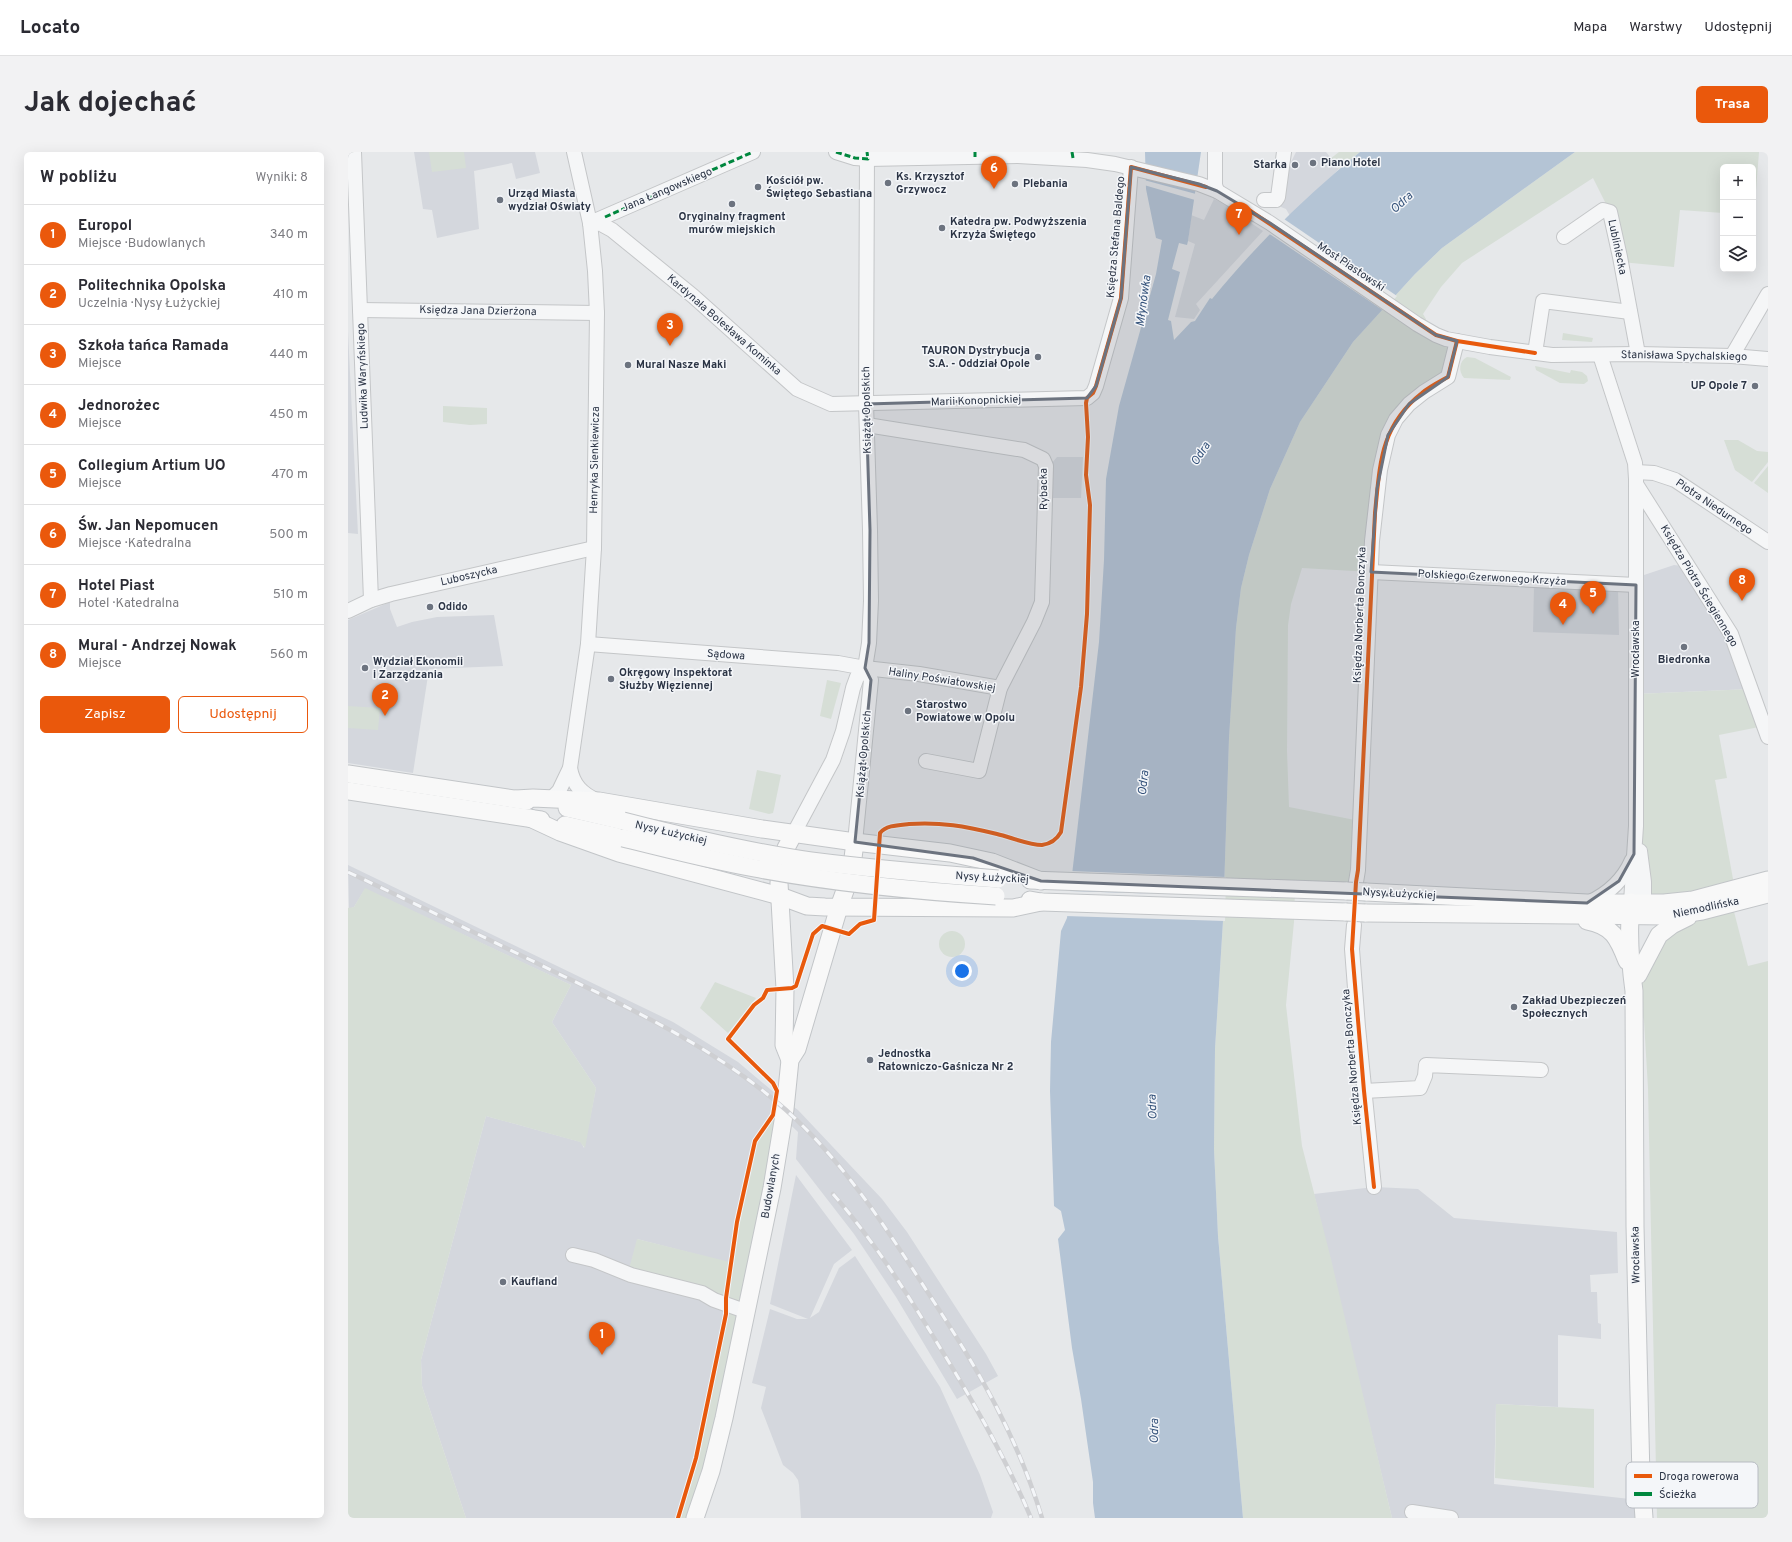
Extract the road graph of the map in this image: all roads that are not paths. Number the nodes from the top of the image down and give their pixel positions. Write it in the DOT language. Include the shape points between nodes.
graph roads {
  1 [pos="354,152"];
  2 [pos="574,152"];
  3 [pos="836,152"];
  4 [pos="1216,152"];
  5 [pos="1284,152"];
  6 [pos="747,154"];
  7 [pos="975,154"];
  8 [pos="868,155"];
  9 [pos="1073,155"];
  10 [pos="1131,167"];
  11 [pos="1217,191"];
  12 [pos="1264,200"];
  13 [pos="353,218"];
  14 [pos="605,221"];
  15 [pos="590,223"];
  16 [pos="1564,237"];
  17 [pos="1768,294"];
  18 [pos="360,310"];
  19 [pos="1630,312"];
  20 [pos="597,313"];
  21 [pos="1457,341"];
  22 [pos="1534,353"];
  23 [pos="1638,354"];
  24 [pos="1600,355"];
  25 [pos="1732,356"];
  26 [pos="1768,359"];
  27 [pos="1086,398"];
  28 [pos="866,404"];
  29 [pos="867,425"];
  30 [pos="1636,478"];
  31 [pos="1768,542"];
  32 [pos="594,548"];
  33 [pos="1371,572"];
  34 [pos="1636,585"];
  35 [pos="371,600"];
  36 [pos="348,611"];
  37 [pos="588,644"];
  38 [pos="865,668"];
  39 [pos="1000,688"];
  40 [pos="1768,737"];
  41 [pos="926,761"];
  42 [pos="570,768"];
  43 [pos="348,774"];
  44 [pos="348,791"];
  45 [pos="516,799"];
  46 [pos="551,799"];
  47 [pos="599,801"];
  48 [pos="530,818"];
  49 [pos="1636,826"];
  50 [pos="794,833"];
  51 [pos="855,842"];
  52 [pos="1634,854"];
  53 [pos="1768,880"];
  54 [pos="1041,881"];
  55 [pos="1356,889"];
  56 [pos="1768,894"];
  57 [pos="780,896"];
  58 [pos="1014,902"];
  59 [pos="1587,903"];
  60 [pos="838,907"];
  61 [pos="1637,909"];
  62 [pos="1702,911"];
  63 [pos="1565,916"];
  64 [pos="1350,919"];
  65 [pos="1634,973"];
  66 [pos="790,1060"];
  67 [pos="1541,1070"];
  68 [pos="1364,1091"];
  69 [pos="1374,1187"];
  70 [pos="573,1255"];
  71 [pos="745,1311"];
  72 [pos="1641,1462"];
  73 [pos="1643,1508"];
  74 [pos="1412,1512"];
  75 [pos="695,1518"];
  76 [pos="1451,1518"];
  77 [pos="1644,1518"];
  1 -- 13 [label="street, Ludwika Waryńskiego"];
  2 -- 15 [label="street, Henryka Sienkiewicza"];
  3 -- 8 [label="street, Most Piastowski" via="855,158"];
  4 -- 11 [label="street"];
  5 -- 12 [label="street" via="1278,197 1276,200"];
  6 -- 14 [label="street, Jana Łangowskiego"];
  7 -- 8 [label="street, Most Piastowski"];
  7 -- 9 [label="street, Most Piastowski"];
  8 -- 28 [label="street, Książąt Opolskich"];
  9 -- 10 [label="street, Most Piastowski"];
  10 -- 11 [label="street, Most Piastowski"];
  10 -- 27 [label="street, Księdza Stefana Baldego" via="1121,298 1096,386"];
  11 -- 21 [label="street, Most Piastowski" via="1270,223 1422,327 1436,335"];
  13 -- 18 [label="street, Ludwika Waryńskiego"];
  14 -- 15 [label="street, Kardynała Bolesława Kominka"];
  14 -- 28 [label="street, Kardynała Bolesława Kominka" via="612,230 693,296 797,389 831,404"];
  15 -- 20 [label="street, Henryka Sienkiewicza"];
  16 -- 19 [label="street, Lubliniecka" via="1603,210 1610,212"];
  17 -- 25 [label="street"];
  18 -- 20 [label="street, Księdza Jana Dzierżona"];
  18 -- 35 [label="street, Ludwika Waryńskiego"];
  19 -- 22 [label="street" via="1543,301"];
  19 -- 23 [label="street, Lubliniecka"];
  20 -- 32 [label="street, Henryka Sienkiewicza"];
  21 -- 22 [label="street, Most Piastowski"];
  21 -- 33 [label="street, Księdza Norberta Bonczyka" via="1448,377 1409,404 1396,419 1388,435 1377,489"];
  22 -- 24 [label="street, Stanisława Spychalskiego"];
  23 -- 24 [label="street, Stanisława Spychalskiego"];
  23 -- 25 [label="street, Stanisława Spychalskiego"];
  24 -- 30 [label="street" via="1631,450"];
  25 -- 26 [label="street, Stanisława Spychalskiego"];
  27 -- 28 [label="street, Marii Konopnickiej"];
  28 -- 29 [label="street, Książąt Opolskich"];
  29 -- 38 [label="street, Książąt Opolskich" via="871,601"];
  29 -- 39 [label="street, Rybacka" via="1024,450 1043,459 1046,466 1042,602"];
  30 -- 31 [label="street, Piotra Niedurnego" via="1654,473 1667,476 1685,485"];
  30 -- 34 [label="street, Wrocławska"];
  30 -- 40 [label="street, Księdza Piotra Ściegiennego" via="1731,634"];
  32 -- 35 [label="street, Luboszycka"];
  32 -- 37 [label="street, Henryka Sienkiewicza"];
  33 -- 34 [label="street, Polskiego Czerwonego Krzyża"];
  33 -- 55 [label="street, Księdza Norberta Bonczyka"];
  34 -- 49 [label="street, Wrocławska"];
  35 -- 36 [label="street, Luboszycka"];
  37 -- 38 [label="street, Sądowa" via="838,663"];
  37 -- 42 [label="street, Henryka Sienkiewicza"];
  38 -- 39 [label="street, Haliny Poświatowskiej"];
  38 -- 50 [label="street, Książąt Opolskich" via="857,677 853,688 844,731 833,760"];
  38 -- 51 [label="street, Książąt Opolskich" via="871,680"];
  39 -- 41 [label="street, Haliny Poświatowskiej" via="979,771"];
  42 -- 46 [label="street, Henryka Sienkiewicza" via="560,791"];
  42 -- 47 [label="street, Henryka Sienkiewicza" via="572,779 579,789 590,798"];
  43 -- 45 [label="main road, Nysy Łużyckiej"];
  44 -- 48 [label="main road, Nysy Łużyckiej"];
  45 -- 46 [label="main road"];
  45 -- 54 [label="main road, Nysy Łużyckiej, bridge" via="585,812 719,844 809,861"];
  46 -- 47 [label="main road"];
  47 -- 50 [label="main road"];
  48 -- 57 [label="main road" via="560,832 619,853"];
  48 -- 58 [label="main road, Nysy Łużyckiej, bridge" via="714,860 799,876 917,891 996,896"];
  49 -- 52 [label="street, Wrocławska"];
  49 -- 61 [label="street, Wrocławska" via="1644,882"];
  50 -- 51 [label="main road"];
  50 -- 57 [label="main road, Budowlanych" via="786,848 782,864"];
  51 -- 54 [label="main road" via="950,853 992,862"];
  51 -- 60 [label="main road, Budowlanych" via="851,874"];
  52 -- 59 [label="street" via="1620,881 1606,893"];
  52 -- 61 [label="street, Wrocławska"];
  53 -- 61 [label="main road, Niemodlińska" via="1693,900"];
  54 -- 55 [label="main road, Nysy Łużyckiej" via="1292,890"];
  55 -- 59 [label="main road, Nysy Łużyckiej"];
  56 -- 62 [label="main road, Niemodlińska"];
  57 -- 60 [label="main road" via="808,906"];
  57 -- 66 [label="main road, Budowlanych" via="785,989 784,1045"];
  58 -- 60 [label="main road"];
  58 -- 64 [label="main road, Nysy Łużyckiej" via="1298,910"];
  59 -- 61 [label="main road, Nysy Łużyckiej"];
  60 -- 66 [label="main road, Budowlanych" via="797,1049"];
  61 -- 62 [label="main road, Niemodlińska" via="1668,916"];
  61 -- 63 [label="main road, Nysy Łużyckiej"];
  61 -- 65 [label="main road, Wrocławska"];
  62 -- 65 [label="main road" via="1672,925 1659,935"];
  63 -- 64 [label="main road, Nysy Łużyckiej, bridge" via="1365,912"];
  63 -- 65 [label="main road" via="1597,923 1609,929 1617,937"];
  64 -- 68 [label="street, Księdza Norberta Bonczyka"];
  65 -- 72 [label="main road, Wrocławska" via="1635,1226"];
  66 -- 71 [label="main road, Budowlanych" via="772,1188"];
  67 -- 68 [label="street" via="1426,1065 1426,1076 1420,1088"];
  68 -- 69 [label="street, Księdza Norberta Bonczyka"];
  70 -- 71 [label="street" via="594,1260 631,1275 702,1293"];
  71 -- 75 [label="main road, Budowlanych" via="711,1472"];
  73 -- 77 [label="main road, Wrocławska"];
  74 -- 76 [label="street"];
}
